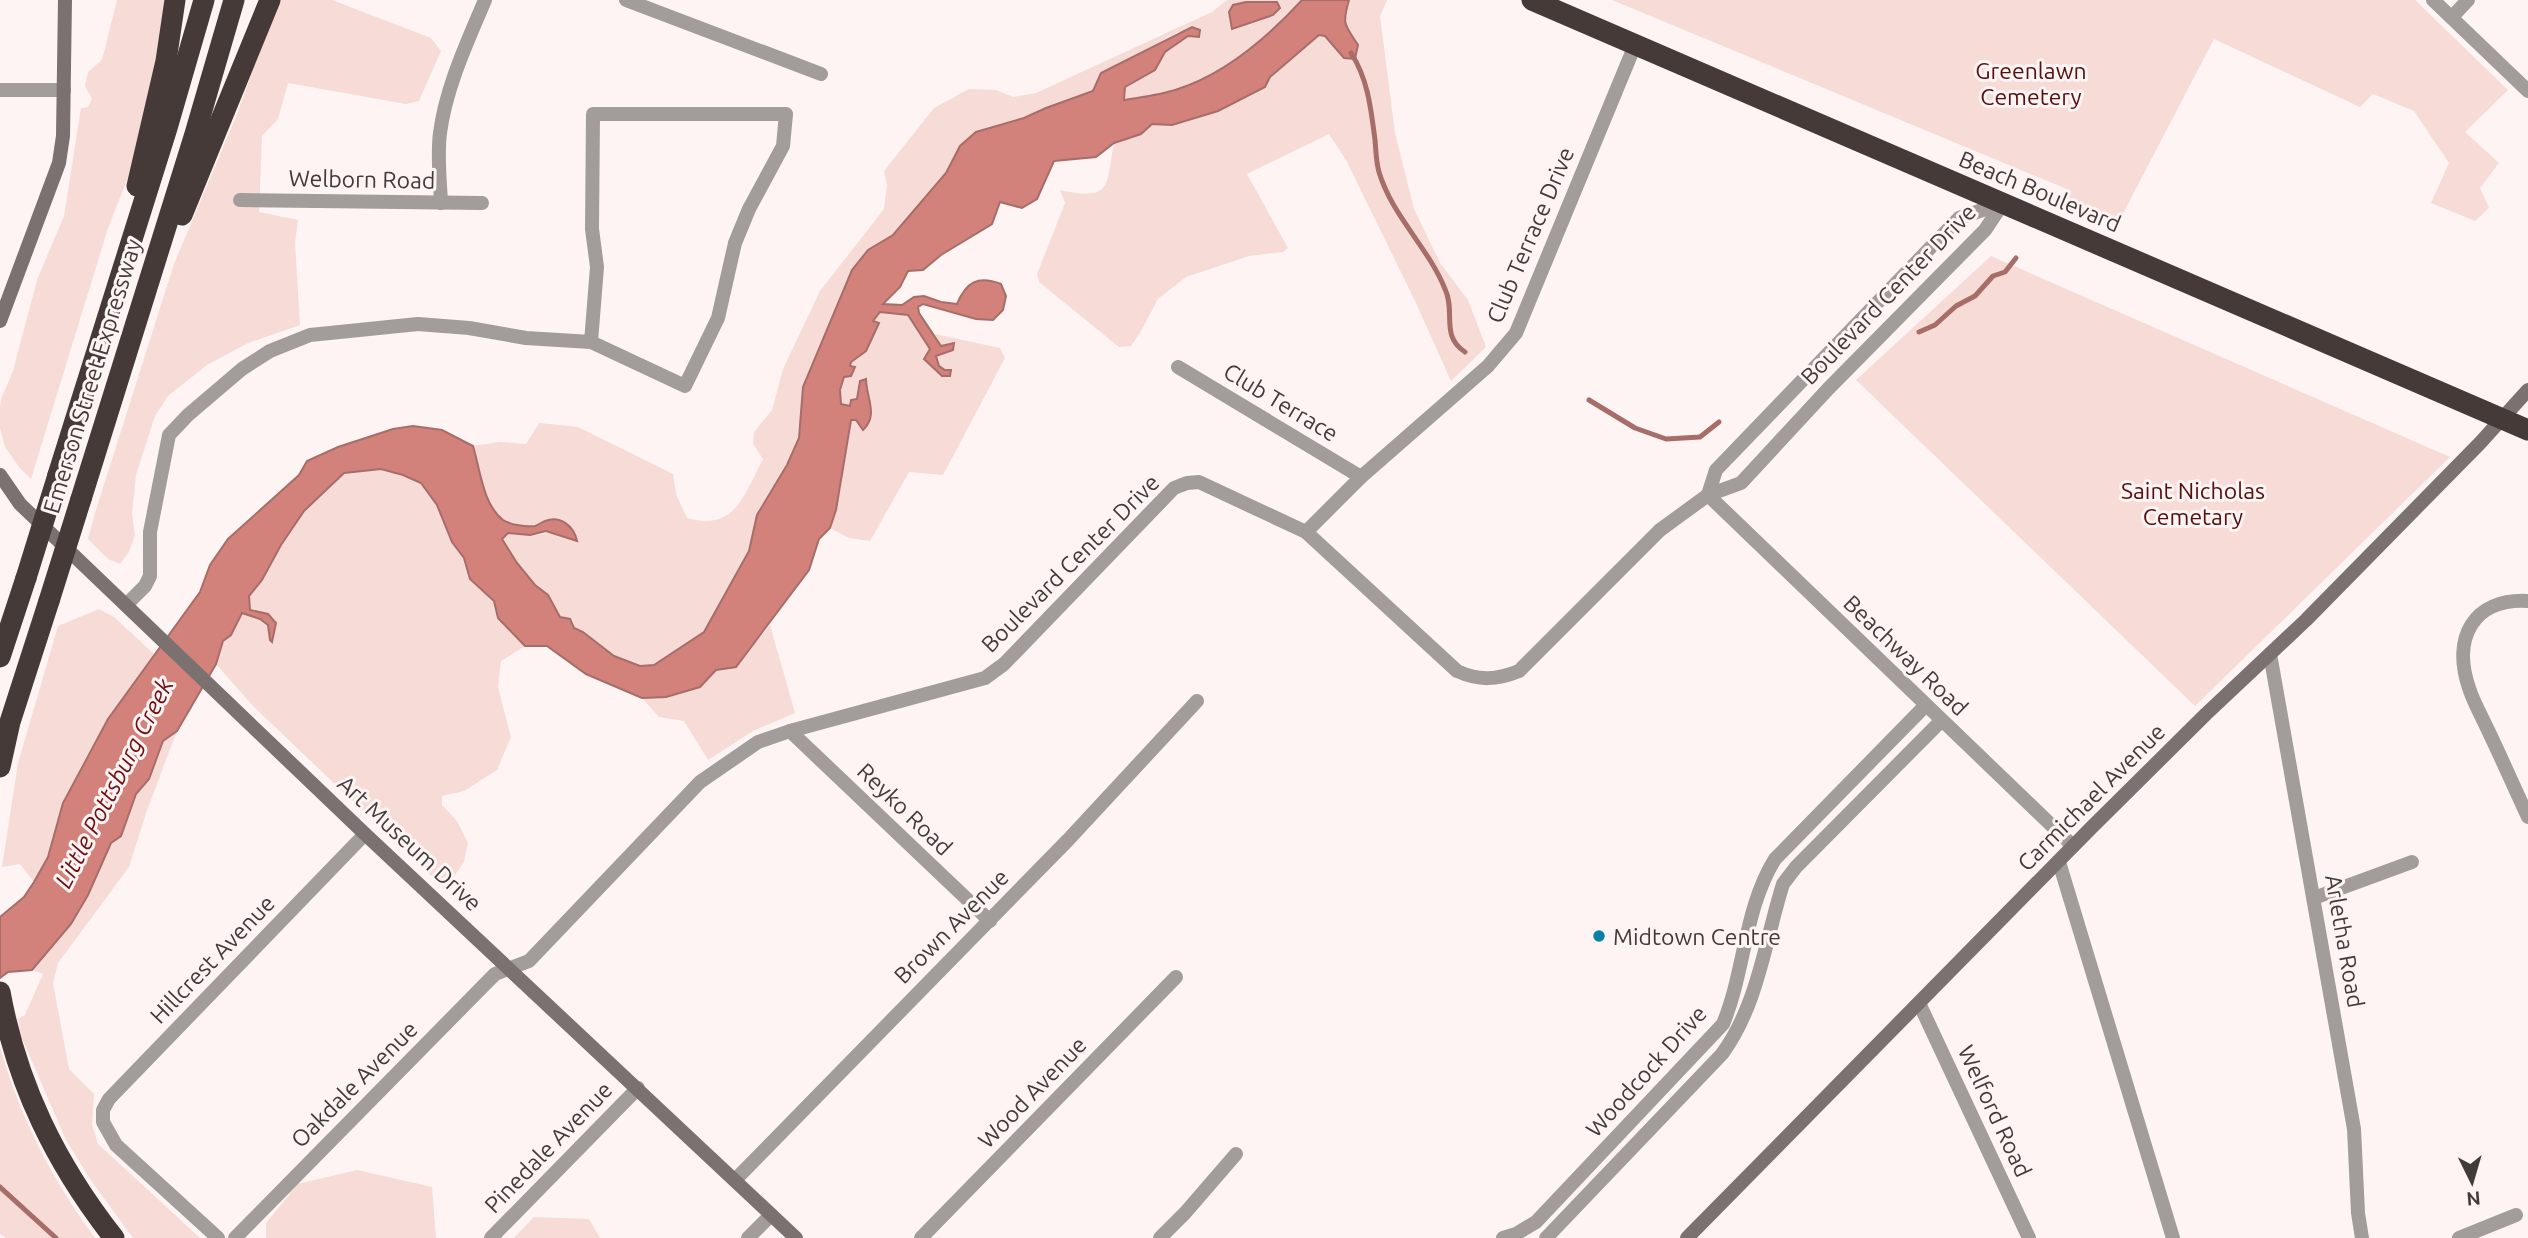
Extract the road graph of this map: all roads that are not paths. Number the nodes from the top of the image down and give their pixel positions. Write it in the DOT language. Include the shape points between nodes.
graph roads {
  1 [pos="65,0"];
  2 [pos="175,0"];
  3 [pos="204,0"];
  4 [pos="234,0"];
  5 [pos="270,0"];
  6 [pos="485,0"];
  7 [pos="626,0"];
  8 [pos="1532,0"];
  9 [pos="2433,0"];
  10 [pos="2468,0"];
  11 [pos="661,6"];
  12 [pos="2452,17"];
  13 [pos="1634,45"];
  14 [pos="821,74"];
  15 [pos="0,90"];
  16 [pos="64,90"];
  17 [pos="2528,91"];
  18 [pos="240,200"];
  19 [pos="482,203"];
  20 [pos="441,204"];
  21 [pos="2003,204"];
  22 [pos="120,281"];
  23 [pos="147,290"];
  24 [pos="0,321"];
  25 [pos="591,342"];
  26 [pos="1178,367"];
  27 [pos="2528,390"];
  28 [pos="2502,419"];
  29 [pos="2528,430"];
  30 [pos="0,475"];
  31 [pos="1362,477"];
  32 [pos="1708,495"];
  33 [pos="1306,532"];
  34 [pos="2528,601"];
  35 [pos="126,605"];
  36 [pos="2270,654"];
  37 [pos="0,657"];
  38 [pos="1197,702"];
  39 [pos="1925,706"];
  40 [pos="1941,721"];
  41 [pos="790,731"];
  42 [pos="0,767"];
  43 [pos="2528,817"];
  44 [pos="365,834"];
  45 [pos="2074,846"];
  46 [pos="2059,862"];
  47 [pos="2412,862"];
  48 [pos="2314,898"];
  49 [pos="989,921"];
  50 [pos="511,969"];
  51 [pos="1176,977"];
  52 [pos="0,992"];
  53 [pos="1919,1003"];
  54 [pos="638,1088"];
  55 [pos="1236,1154"];
  56 [pos="735,1180"];
  57 [pos="771,1215"];
  58 [pos="2516,1215"];
  59 [pos="114,1238"];
  60 [pos="218,1238"];
  61 [pos="234,1238"];
  62 [pos="491,1238"];
  63 [pos="748,1238"];
  64 [pos="796,1238"];
  65 [pos="921,1238"];
  66 [pos="1160,1238"];
  67 [pos="1503,1238"];
  68 [pos="1546,1238"];
  69 [pos="1687,1238"];
  70 [pos="2029,1238"];
  71 [pos="2173,1238"];
  72 [pos="2362,1238"];
  73 [pos="2459,1238"];
  1 -- 16 [label="street"];
  2 -- 22 [label="highway"];
  3 -- 22 [label="highway, Emerson Street Expressway"];
  4 -- 23 [label="highway, Emerson Street Expressway"];
  5 -- 23 [label="highway" via="197,183"];
  6 -- 20 [label="street" via="444,110"];
  7 -- 11 [label="street"];
  8 -- 13 [label="highway, Beach Boulevard"];
  9 -- 12 [label="street"];
  10 -- 12 [label="street"];
  11 -- 14 [label="street"];
  12 -- 17 [label="street"];
  13 -- 21 [label="highway, Beach Boulevard"];
  13 -- 31 [label="street, Club Terrace Drive" via="1516,333 1488,366"];
  15 -- 16 [label="street"];
  16 -- 24 [label="street" via="60,163"];
  18 -- 20 [label="street, Welborn Road"];
  19 -- 20 [label="street, Welborn Road"];
  21 -- 28 [label="highway, Beach Boulevard"];
  21 -- 32 [label="street, Boulevard Center Drive" via="1985,230 1741,483"];
  21 -- 32 [label="street, Boulevard Center Drive" via="1959,218 1716,470"];
  22 -- 37 [label="highway, Emerson Street Expressway, bridge"];
  23 -- 42 [label="highway, Emerson Street Expressway, bridge" via="10,722"];
  25 -- 25 [label="street" via="685,386 718,318 735,243 783,146 786,114 593,114 592,229 597,267"];
  25 -- 35 [label="street" via="418,324 310,335 270,351 226,382 169,436 150,532 150,576"];
  26 -- 31 [label="street, Club Terrace"];
  27 -- 28 [label="street, Carmichael Avenue"];
  28 -- 29 [label="highway, Beach Boulevard"];
  28 -- 36 [label="street, Carmichael Avenue"];
  30 -- 35 [label="street, Art Museum Drive" via="20,504"];
  31 -- 33 [label="street, Club Terrace Drive"];
  32 -- 33 [label="street, Boulevard Center Drive" via="1660,530 1519,671 1490,679 1457,671"];
  32 -- 39 [label="street, Beachway Road"];
  33 -- 41 [label="street, Boulevard Center Drive" via="1199,482 1174,488 1004,664 985,678"];
  34 -- 43 [label="street" via="2504,601 2481,612 2469,629 2464,664 2468,687"];
  35 -- 44 [label="street, Art Museum Drive"];
  36 -- 45 [label="street, Carmichael Avenue"];
  36 -- 48 [label="street, Arletha Road"];
  38 -- 49 [label="street, Brown Avenue"];
  39 -- 40 [label="street, Beachway Road"];
  39 -- 67 [label="street, Woodcock Drive" via="1775,859 1764,878 1723,1024 1536,1222"];
  40 -- 45 [label="street, Beachway Road"];
  40 -- 68 [label="street, Woodcock Drive" via="1783,884 1748,1009 1722,1054"];
  41 -- 49 [label="street, Reyko Road"];
  41 -- 50 [label="street, Boulevard Center Drive" via="758,742 700,782 529,961"];
  44 -- 50 [label="street, Art Museum Drive"];
  44 -- 60 [label="street, Hillcrest Avenue" via="108,1099 103,1110 103,1122 116,1145"];
  45 -- 46 [label="street, Carmichael Avenue"];
  46 -- 53 [label="street, Carmichael Avenue"];
  46 -- 71 [label="street"];
  47 -- 48 [label="street"];
  48 -- 72 [label="street, Arletha Road" via="2354,1129"];
  49 -- 56 [label="street, Brown Avenue"];
  50 -- 54 [label="street, Art Museum Drive"];
  50 -- 61 [label="street, Oakdale Avenue" via="495,974"];
  51 -- 65 [label="street, Wood Avenue"];
  52 -- 59 [label="highway" via="20,1073 41,1122 75,1186"];
  53 -- 69 [label="street, Carmichael Avenue"];
  53 -- 70 [label="street, Welford Road"];
  54 -- 56 [label="street, Art Museum Drive"];
  54 -- 62 [label="street, Pinedale Avenue"];
  55 -- 66 [label="street"];
  56 -- 57 [label="street, Art Museum Drive"];
  57 -- 63 [label="street"];
  57 -- 64 [label="street, Art Museum Drive"];
  58 -- 73 [label="street"];
}
